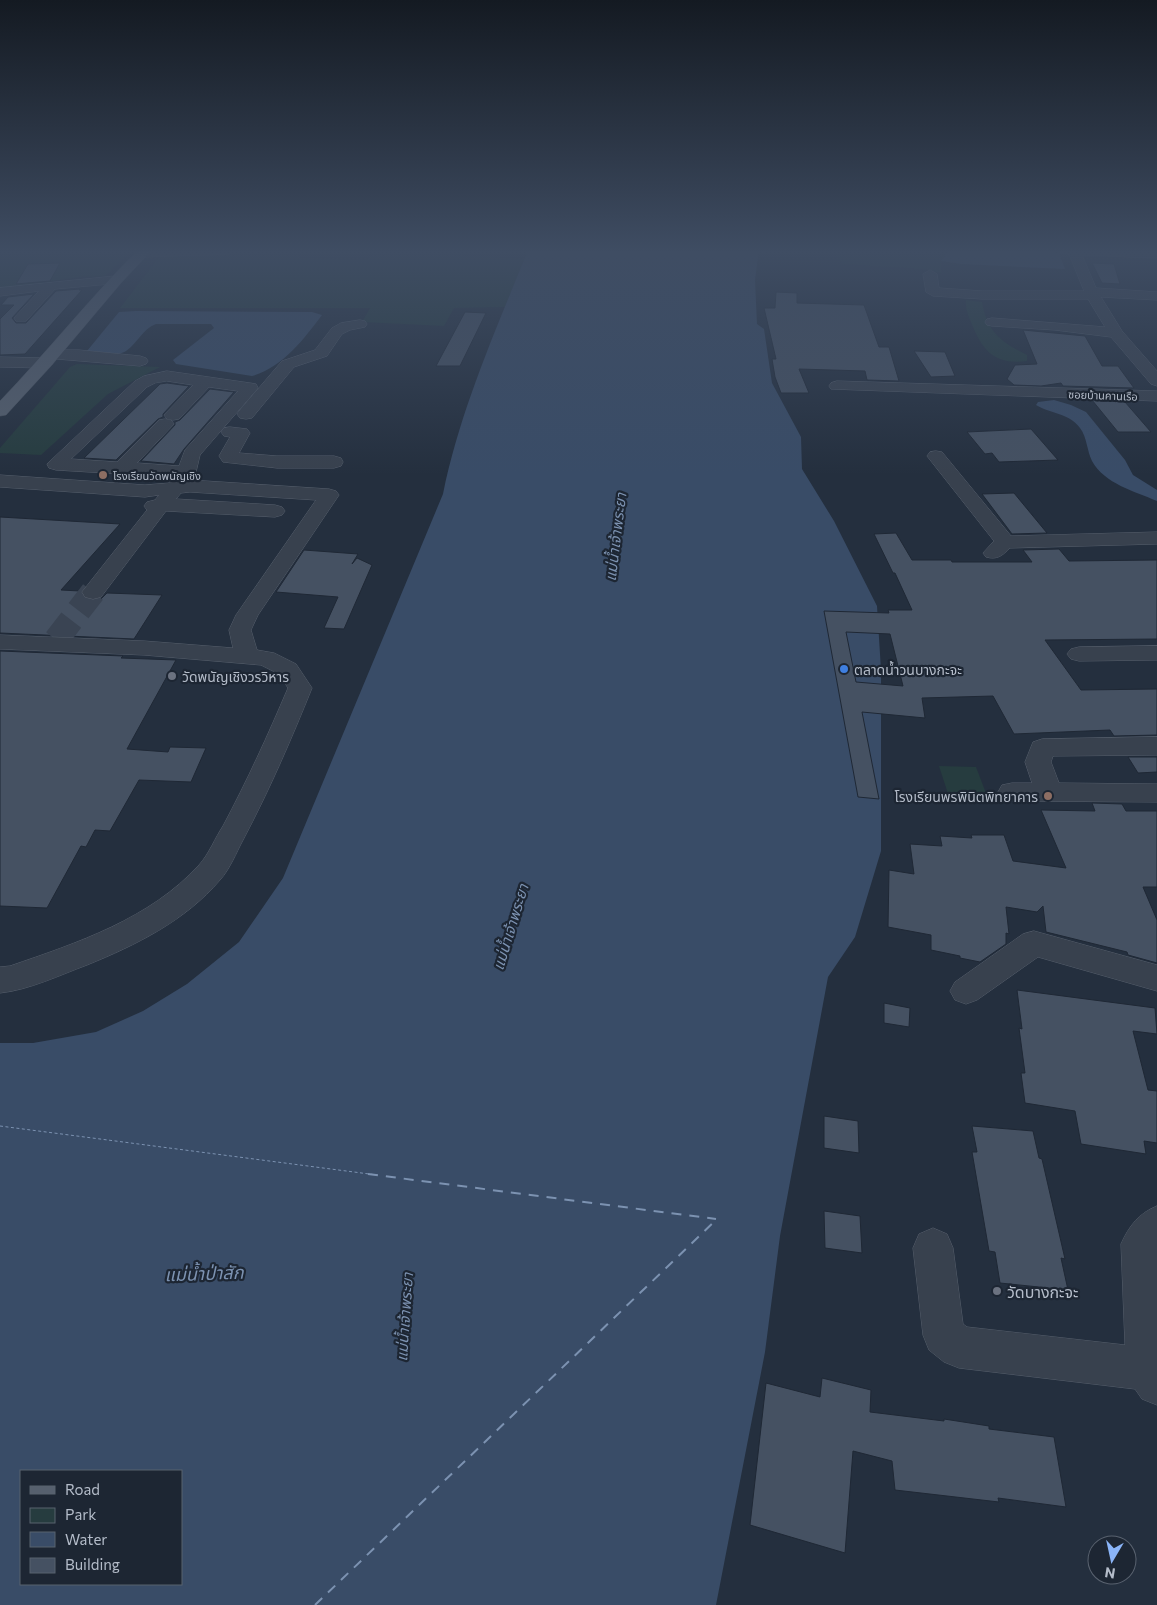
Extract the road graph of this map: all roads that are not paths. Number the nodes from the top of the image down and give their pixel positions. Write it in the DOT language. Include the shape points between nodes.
graph roads {
  1 [pos="77,325"];
  2 [pos="354,325"];
  3 [pos="1038,325"];
  4 [pos="1111,325"];
  5 [pos="1116,333"];
  6 [pos="48,359"];
  7 [pos="140,361"];
  8 [pos="0,362"];
  9 [pos="205,381"];
  10 [pos="1157,381"];
  11 [pos="837,386"];
  12 [pos="1157,396"];
  13 [pos="0,411"];
  14 [pos="230,432"];
  15 [pos="936,456"];
  16 [pos="334,462"];
  17 [pos="122,468"];
  18 [pos="0,481"];
  19 [pos="184,482"];
  20 [pos="0,499"];
  21 [pos="160,506"];
  22 [pos="317,513"];
  23 [pos="1157,538"];
  24 [pos="93,592"];
  25 [pos="0,642"];
  26 [pos="1157,653"];
  27 [pos="1079,654"];
  28 [pos="247,656"];
  29 [pos="1157,746"];
  30 [pos="1012,792"];
  31 [pos="1049,792"];
  32 [pos="1157,792"];
  33 [pos="1157,978"];
  34 [pos="0,980"];
  35 [pos="966,991"];
  36 [pos="1157,1225"];
  37 [pos="932,1248"];
  38 [pos="1152,1377"];
  1 -- 6 [label="main road"];
  2 -- 14 [label="street" via="338,331 321,353 288,364"];
  3 -- 5 [label="street"];
  4 -- 5 [label="street"];
  5 -- 10 [label="street"];
  6 -- 7 [label="street" via="78,356"];
  6 -- 8 [label="street"];
  6 -- 13 [label="main road"];
  9 -- 17 [label="street"];
  9 -- 17 [label="street" via="167,376 141,384 56,464"];
  9 -- 19 [label="street" via="250,388 191,454"];
  11 -- 12 [label="street, ซอยบ้านคานเรือ"];
  14 -- 16 [label="street" via="241,433 229,458"];
  14 -- 19 [label="street" via="210,459"];
  15 -- 23 [label="street" via="999,547"];
  17 -- 19 [label="street"];
  18 -- 19 [label="street" via="145,491"];
  19 -- 21 [label="street"];
  19 -- 22 [label="street" via="329,495"];
  20 -- 21 [label="street" via="132,508"];
  21 -- 22 [label="street"];
  21 -- 24 [label="street"];
  22 -- 28 [label="street" via="240,630"];
  25 -- 28 [label="street" via="54,642"];
  26 -- 27 [label="street"];
  28 -- 34 [label="street" via="266,658 288,669 300,688 261,778 210,872 149,922 79,955"];
  29 -- 31 [label="street" via="1042,748 1038,762"];
  30 -- 31 [label="street"];
  31 -- 32 [label="street"];
  33 -- 35 [label="street" via="1034,943"];
  36 -- 38 [label="street" via="1141,1244"];
  37 -- 38 [label="street" via="944,1335 959,1347"];
}
